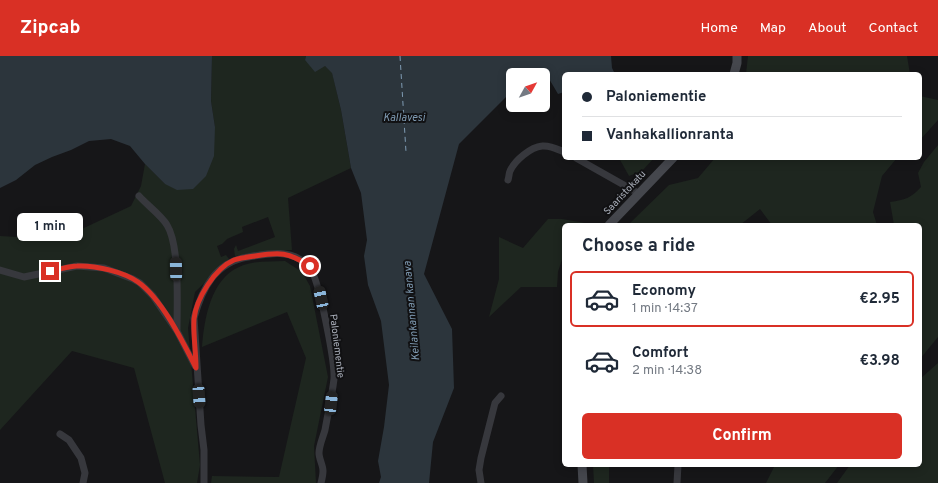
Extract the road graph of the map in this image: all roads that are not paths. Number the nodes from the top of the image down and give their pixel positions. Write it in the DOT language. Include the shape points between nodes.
graph roads {
  1 [pos="737,56"];
  2 [pos="734,72"];
  3 [pos="562,151"];
  4 [pos="580,160"];
  5 [pos="671,160"];
  6 [pos="508,180"];
  7 [pos="638,193"];
  8 [pos="139,196"];
  9 [pos="610,223"];
  10 [pos="0,270"];
  11 [pos="177,331"];
  12 [pos="196,368"];
  13 [pos="501,396"];
  14 [pos="60,434"];
  15 [pos="582,467"];
  16 [pos="678,467"];
  17 [pos="83,483"];
  18 [pos="204,483"];
  19 [pos="321,483"];
  20 [pos="481,483"];
  21 [pos="583,483"];
  22 [pos="677,483"];
  1 -- 2 [label="main road"];
  3 -- 6 [label="street" via="552,146 532,149 510,170"];
  4 -- 7 [label="street"];
  5 -- 7 [label="main road, Saaristokatu"];
  7 -- 9 [label="main road, Saaristokatu"];
  8 -- 11 [label="street" via="166,224 172,235"];
  10 -- 11 [label="street" via="24,277 76,266 104,268 140,283 153,296"];
  11 -- 12 [label="street"];
  12 -- 18 [label="street, Paloniementie" via="204,450"];
  12 -- 19 [label="street, Paloniementie" via="194,318 198,303 209,282 223,267 234,260 283,253 310,266 318,285 334,377 331,403 319,454 323,471"];
  13 -- 20 [label="street" via="495,404 481,458"];
  14 -- 17 [label="street" via="69,440 81,458 85,473"];
  15 -- 21 [label="main road"];
  16 -- 22 [label="street"];
}
